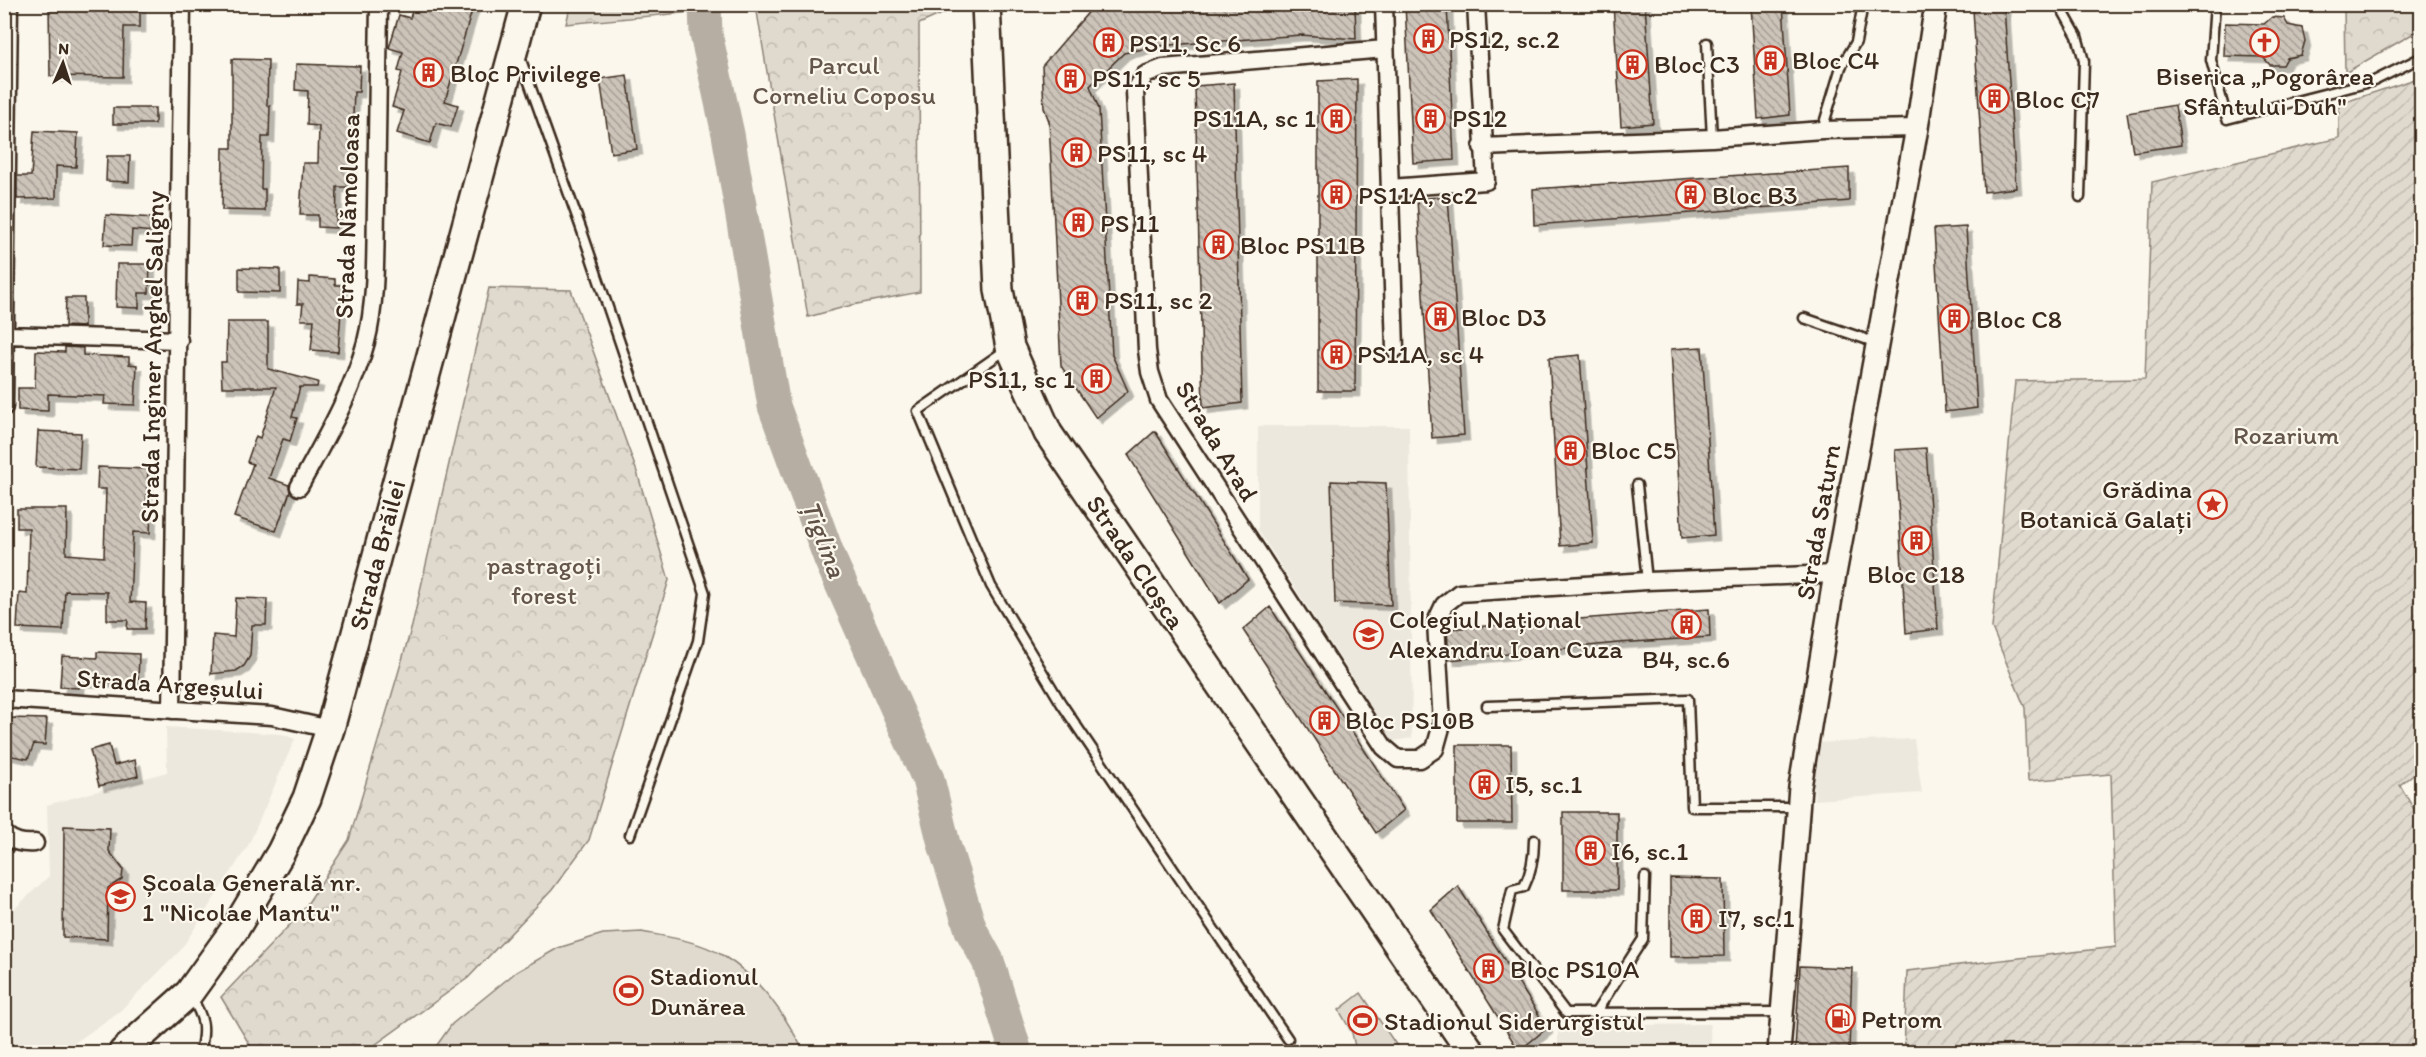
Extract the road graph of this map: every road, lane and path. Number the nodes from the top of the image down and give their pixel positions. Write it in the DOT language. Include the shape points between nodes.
graph roads {
  1 [pos="9,4"];
  2 [pos="182,4"];
  3 [pos="379,4"];
  4 [pos="526,4"];
  5 [pos="986,4"];
  6 [pos="1384,4"];
  7 [pos="1476,4"];
  8 [pos="1863,4"];
  9 [pos="1936,4"];
  10 [pos="2059,4"];
  11 [pos="2215,4"];
  12 [pos="1707,43"];
  13 [pos="515,44"];
  14 [pos="1385,49"];
  15 [pos="2421,57"];
  16 [pos="1917,128"];
  17 [pos="1822,130"];
  18 [pos="1712,138"];
  19 [pos="1482,147"];
  20 [pos="1390,188"];
  21 [pos="2080,197"];
  22 [pos="5,271"];
  23 [pos="1804,318"];
  24 [pos="6,335"];
  25 [pos="179,340"];
  26 [pos="1878,343"];
  27 [pos="1010,347"];
  28 [pos="1395,349"];
  29 [pos="4,407"];
  30 [pos="1637,485"];
  31 [pos="299,487"];
  32 [pos="1835,574"];
  33 [pos="1647,581"];
  34 [pos="4,699"];
  35 [pos="1486,706"];
  36 [pos="172,710"];
  37 [pos="330,729"];
  38 [pos="1798,807"];
  39 [pos="4,834"];
  40 [pos="630,835"];
  41 [pos="1534,840"];
  42 [pos="35,843"];
  43 [pos="1645,878"];
  44 [pos="189,993"];
  45 [pos="1596,1011"];
  46 [pos="1782,1012"];
  47 [pos="1288,1039"];
  48 [pos="123,1053"];
  49 [pos="200,1053"];
  50 [pos="1472,1053"];
  51 [pos="1779,1053"];
  1 -- 22 [label="street"];
  2 -- 25 [label="street, Strada Inginer Anghel Saligny"];
  3 -- 31 [label="street, Strada Nămoloasa" via="375,254 368,329 358,369"];
  4 -- 13 [label="main road, Strada Brăilei"];
  5 -- 27 [label="main road, Strada Cloșca" via="999,290"];
  6 -- 14 [label="street"];
  7 -- 19 [label="street"];
  8 -- 17 [label="lane" via="1856,42 1841,67"];
  9 -- 16 [label="street, Strada Saturn"];
  10 -- 21 [label="lane" via="2077,36 2084,61"];
  11 -- 15 [label="lane" via="2211,60 2227,119 2374,81"];
  12 -- 18 [label="lane"];
  13 -- 37 [label="main road, Strada Brăilei"];
  13 -- 40 [label="lane" via="705,593 698,641"];
  14 -- 20 [label="street"];
  14 -- 33 [label="street, Strada Arad" via="1163,68 1145,75 1135,91 1147,350 1159,400 1384,747 1398,759 1420,759 1435,749 1443,724 1436,622 1444,605 1458,593"];
  16 -- 17 [label="street"];
  16 -- 26 [label="street, Strada Saturn"];
  17 -- 18 [label="street"];
  18 -- 19 [label="street"];
  19 -- 20 [label="street" via="1486,182"];
  20 -- 28 [label="street"];
  22 -- 24 [label="street"];
  23 -- 26 [label="lane"];
  24 -- 25 [label="street"];
  24 -- 29 [label="street"];
  25 -- 36 [label="street, Strada Inginer Anghel Saligny"];
  26 -- 32 [label="street, Strada Saturn"];
  27 -- 47 [label="lane" via="918,411 991,586 1061,703"];
  27 -- 50 [label="main road, Strada Cloșca" via="1048,433"];
  30 -- 33 [label="lane"];
  32 -- 33 [label="street"];
  32 -- 38 [label="street, Strada Saturn"];
  34 -- 36 [label="street, Strada Argeșului"];
  35 -- 38 [label="lane" via="1688,699 1692,807"];
  36 -- 37 [label="street, Strada Argeșului" via="272,716"];
  37 -- 44 [label="main road, Strada Brăilei" via="307,798 282,852 235,929"];
  38 -- 46 [label="street, Strada Saturn"];
  39 -- 42 [label="street" via="12,841"];
  41 -- 45 [label="lane" via="1530,875 1524,886 1512,890 1503,930 1566,1013"];
  43 -- 45 [label="lane" via="1643,939"];
  44 -- 48 [label="main road, Strada Brăilei"];
  44 -- 49 [label="lane" via="202,1014"];
  45 -- 46 [label="lane"];
  46 -- 51 [label="street, Strada Saturn"];
}
